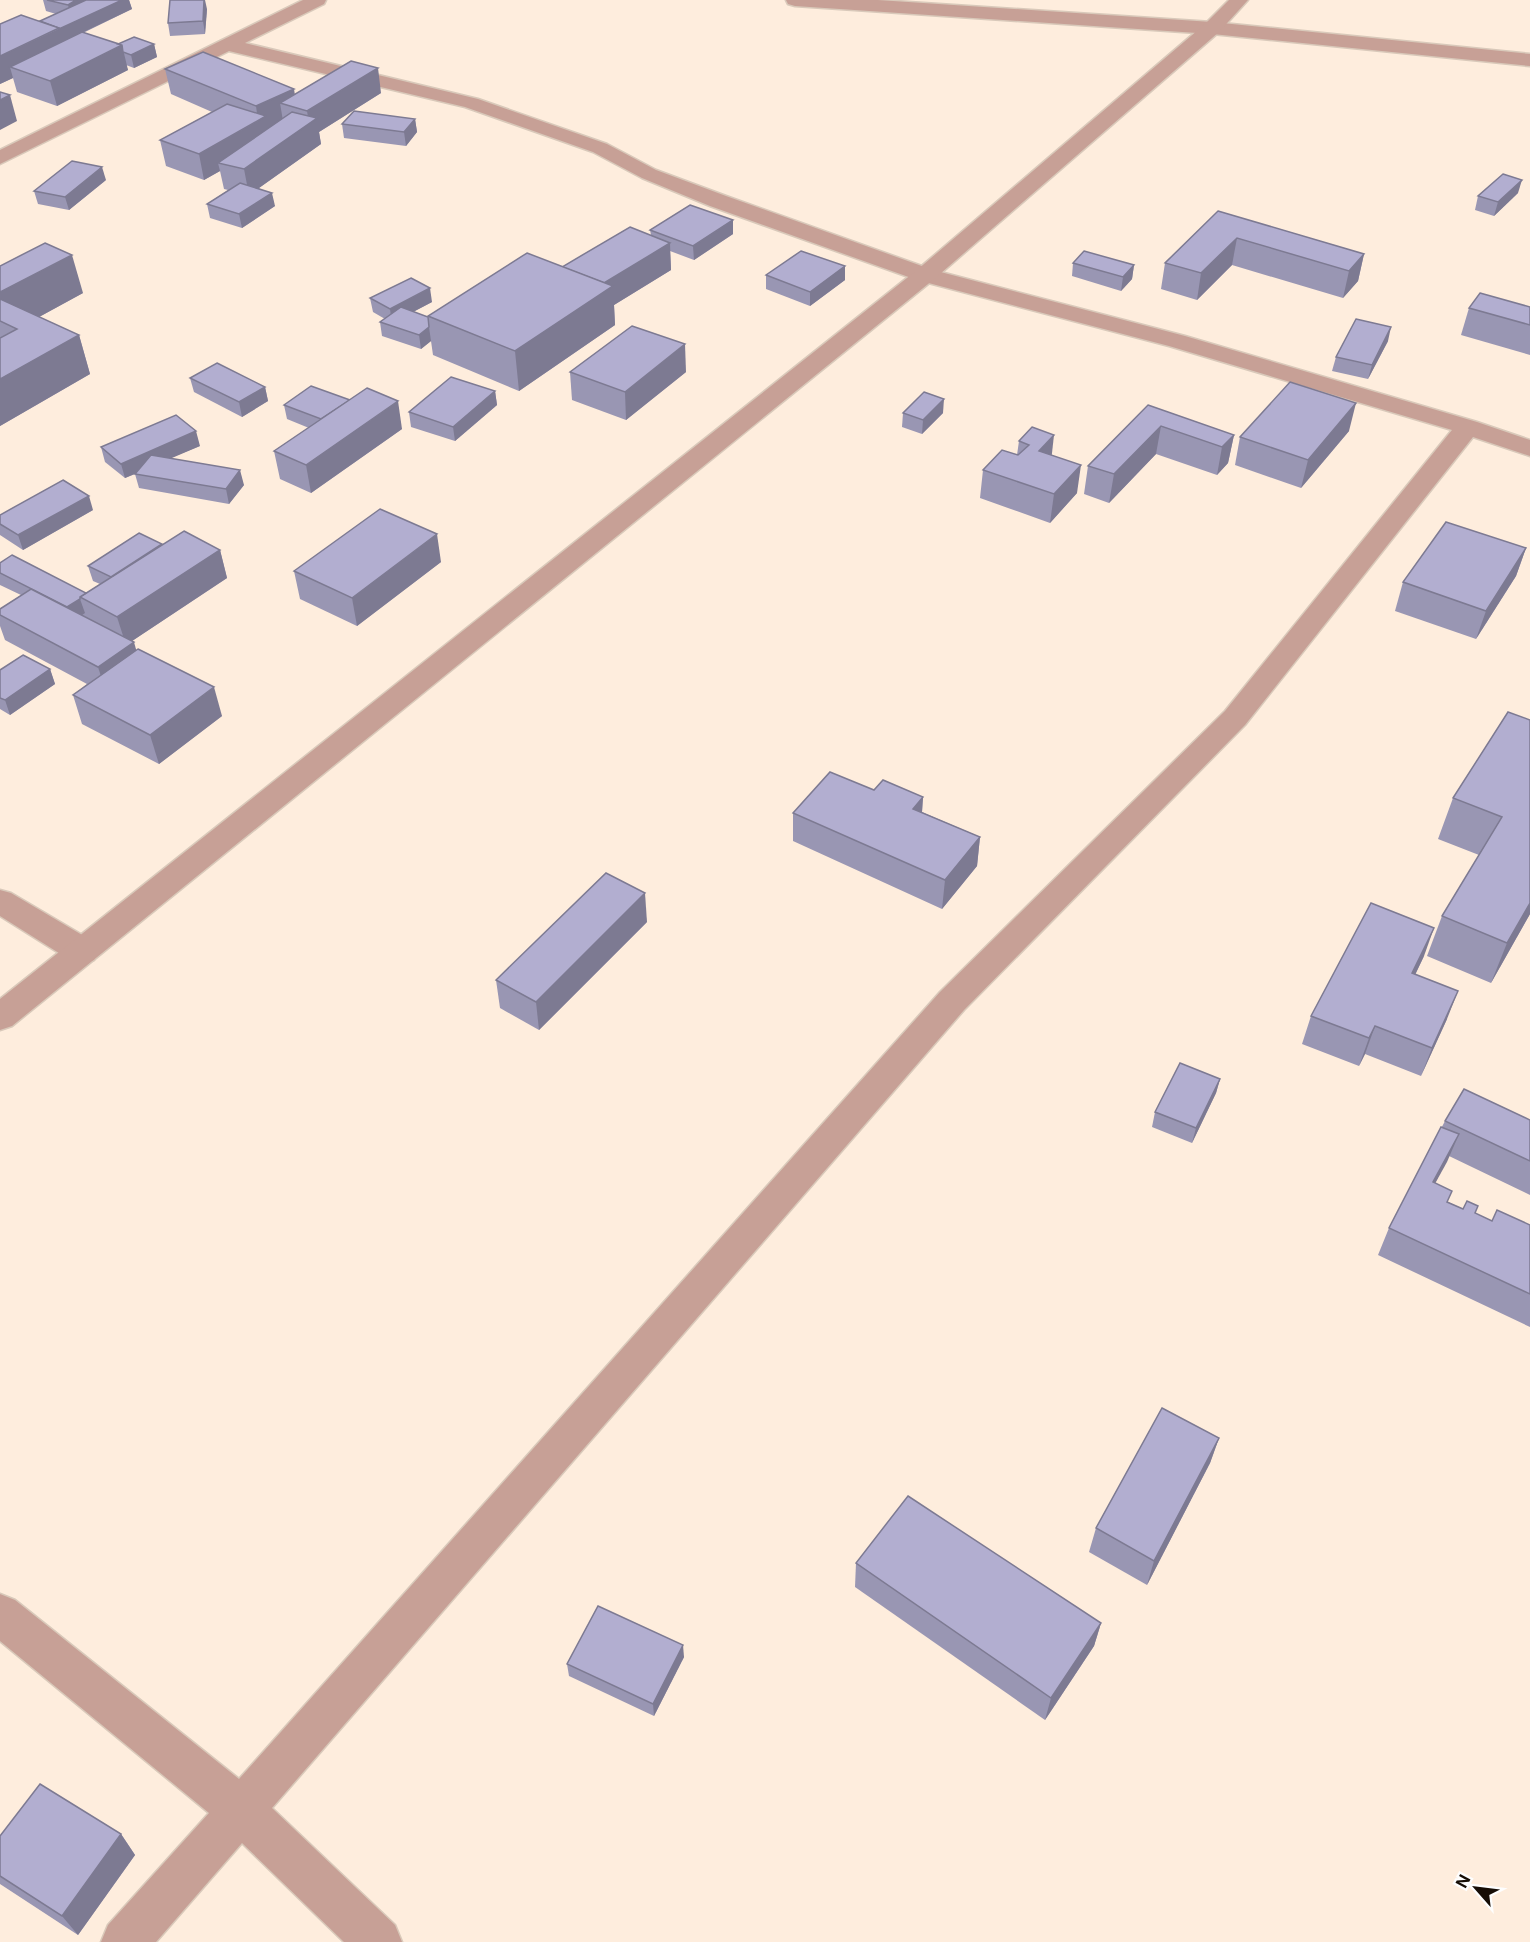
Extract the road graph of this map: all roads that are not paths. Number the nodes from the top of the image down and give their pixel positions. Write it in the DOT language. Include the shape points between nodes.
graph roads {
  1 [pos="317,0"];
  2 [pos="795,0"];
  3 [pos="1239,0"];
  4 [pos="1212,28"];
  5 [pos="227,45"];
  6 [pos="1530,60"];
  7 [pos="0,158"];
  8 [pos="925,275"];
  9 [pos="1468,427"];
  10 [pos="1530,448"];
  11 [pos="0,901"];
  12 [pos="82,951"];
  13 [pos="0,1017"];
  14 [pos="0,1614"];
  15 [pos="240,1809"];
  16 [pos="125,1942"];
  17 [pos="378,1942"];
  1 -- 5 [label="street"];
  2 -- 4 [label="street"];
  3 -- 4 [label="street"];
  4 -- 6 [label="street"];
  4 -- 8 [label="street"];
  5 -- 7 [label="street"];
  5 -- 8 [label="street" via="471,103 600,148 649,174 718,201"];
  8 -- 9 [label="street" via="1177,341"];
  8 -- 12 [label="street"];
  9 -- 10 [label="street"];
  9 -- 15 [label="street" via="1235,718 952,1001"];
  11 -- 12 [label="street"];
  12 -- 13 [label="street"];
  14 -- 15 [label="street"];
  15 -- 16 [label="street"];
  15 -- 17 [label="street"];
}
